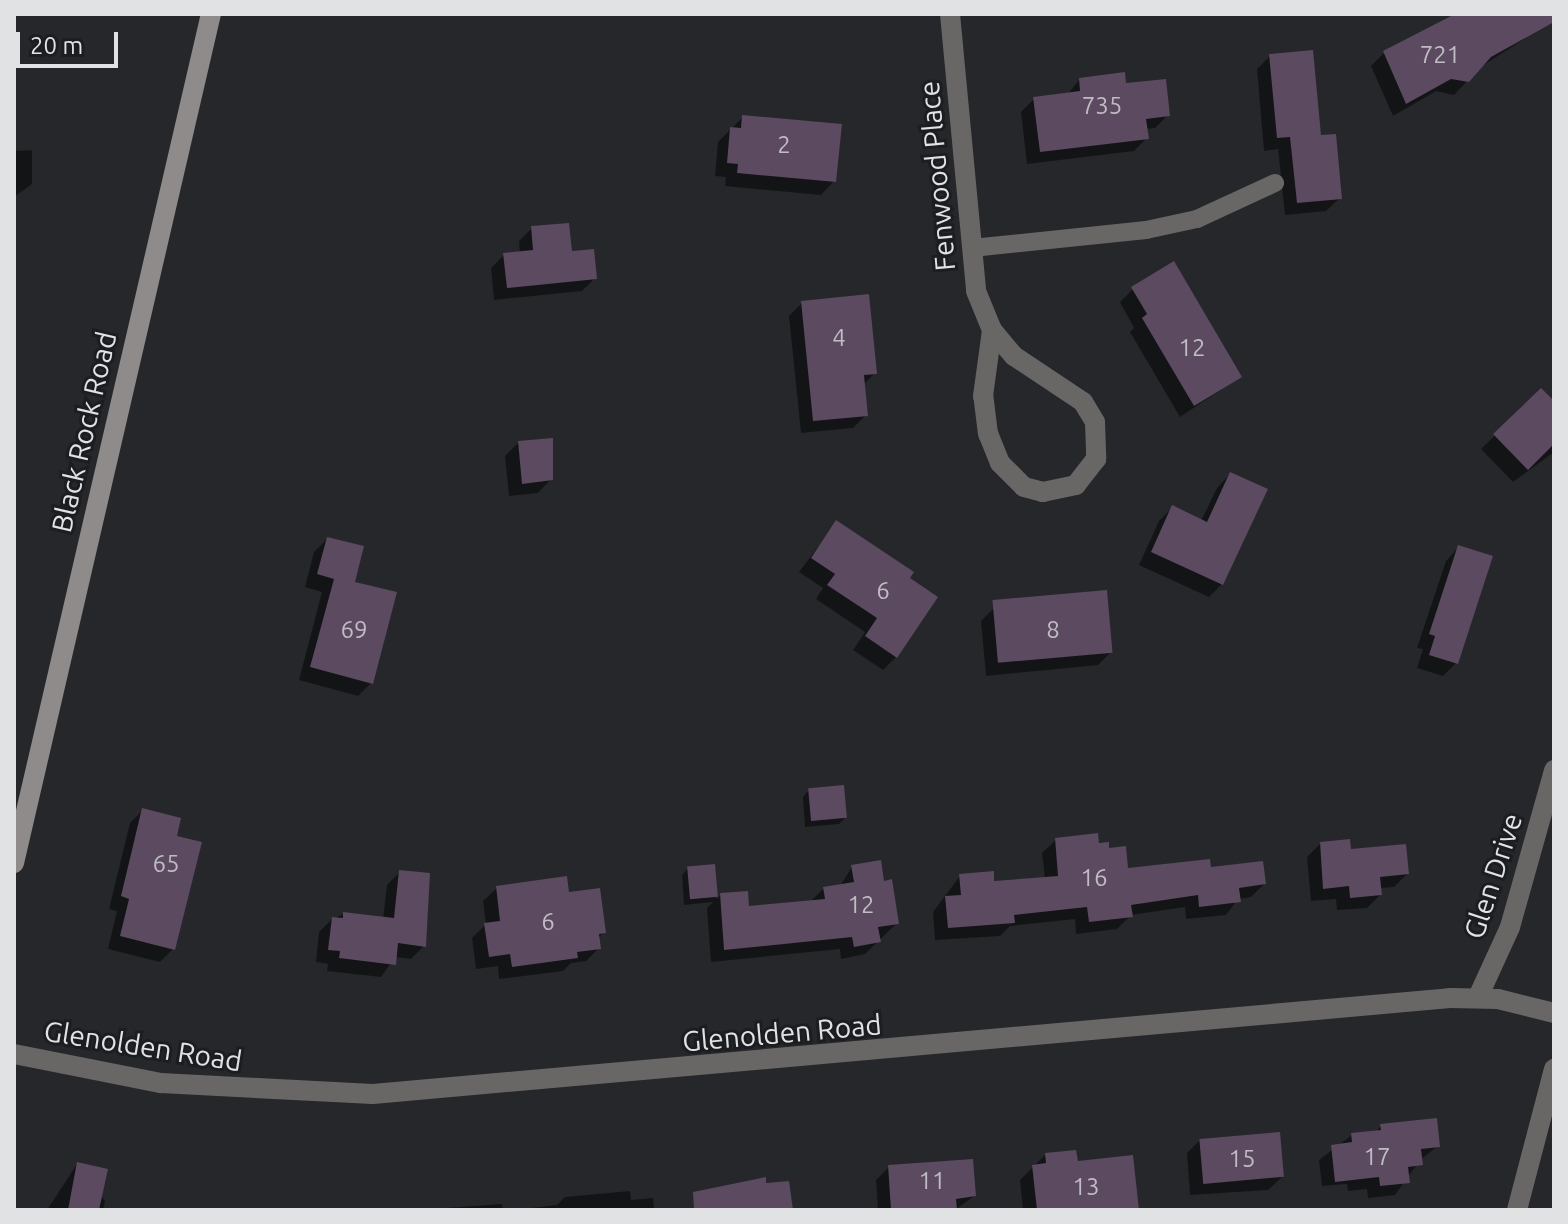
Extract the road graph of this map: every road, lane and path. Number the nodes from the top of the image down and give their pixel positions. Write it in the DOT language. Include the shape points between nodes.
graph roads {
  1 [pos="211,14"];
  2 [pos="950,14"];
  3 [pos="1275,183"];
  4 [pos="972,248"];
  5 [pos="992,330"];
  6 [pos="1554,770"];
  7 [pos="14,863"];
  8 [pos="1478,997"];
  9 [pos="1554,1013"];
  10 [pos="14,1054"];
  11 [pos="1554,1069"];
  12 [pos="1517,1210"];
  1 -- 7 [label="street, Black Rock Road"];
  2 -- 4 [label="street, Fenwood Place"];
  3 -- 4 [label="lane" via="1197,219 1146,230"];
  4 -- 5 [label="street, Fenwood Place" via="976,291"];
  5 -- 5 [label="street, Fenwood Place" via="983,396 988,434 1000,463 1024,487 1062,492 1076,485 1096,459 1095,422 1083,402 1014,356"];
  6 -- 8 [label="street, Glen Drive" via="1510,927"];
  8 -- 9 [label="street, Glenolden Road"];
  8 -- 10 [label="street, Glenolden Road" via="373,1094 161,1083"];
  11 -- 12 [label="street"];
}
